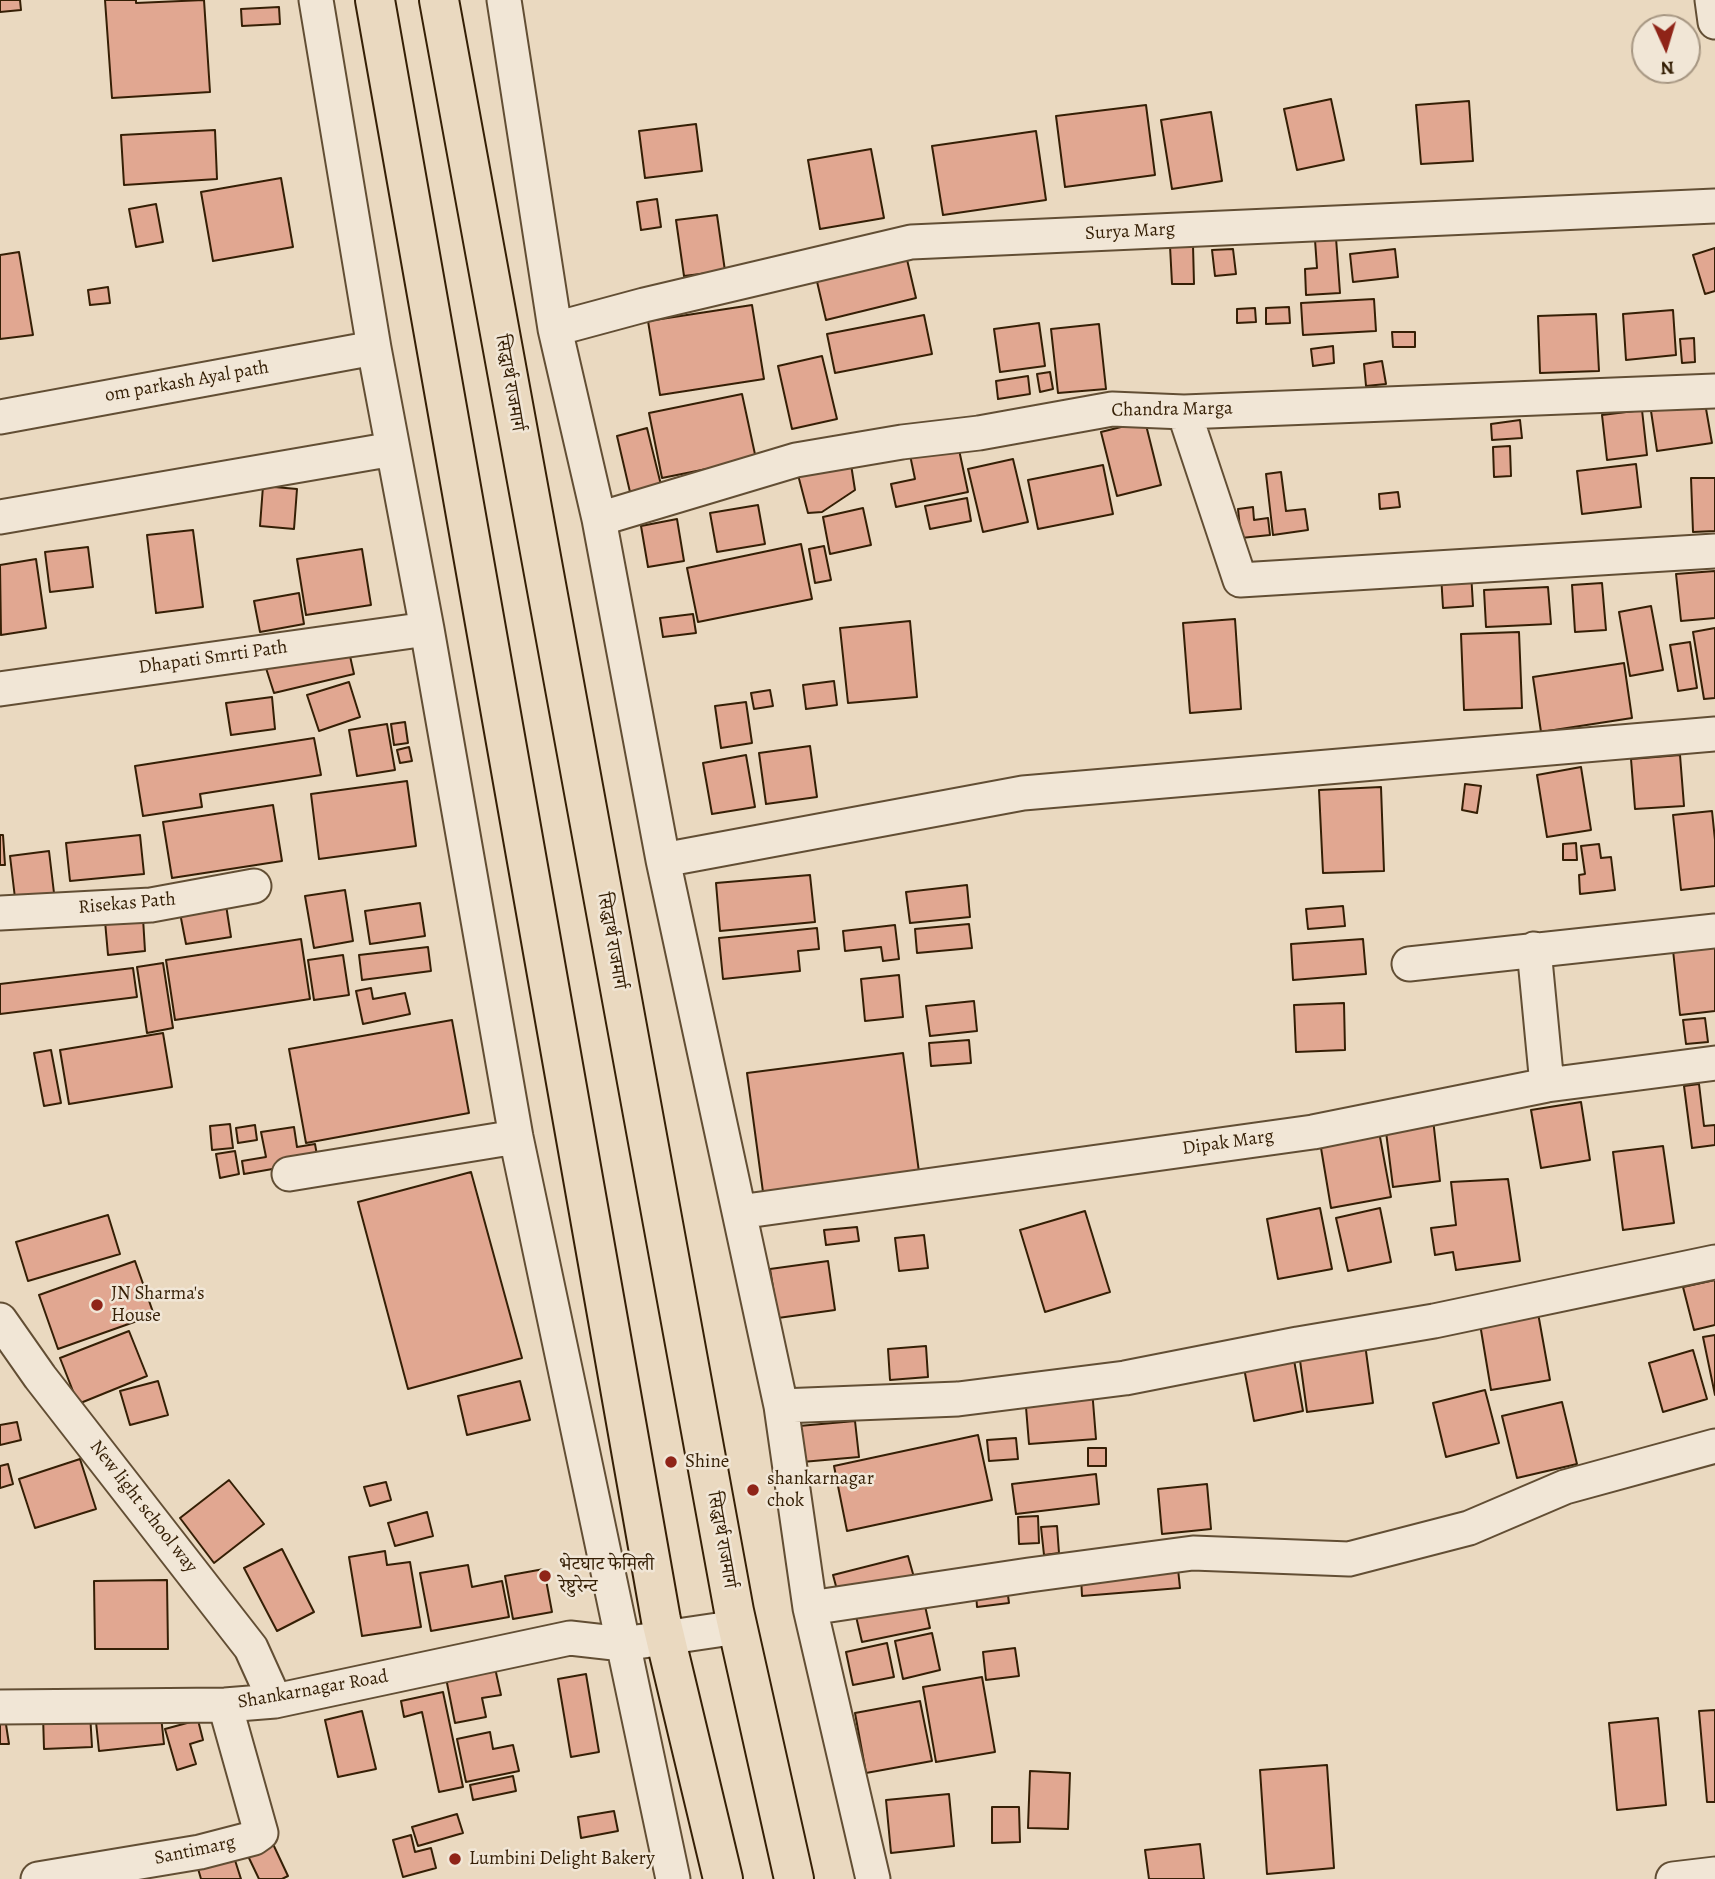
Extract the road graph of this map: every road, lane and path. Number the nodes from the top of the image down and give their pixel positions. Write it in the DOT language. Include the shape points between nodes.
graph roads {
  1 [pos="316,0"];
  2 [pos="375,0"];
  3 [pos="439,0"];
  4 [pos="504,0"];
  5 [pos="1712,0"];
  6 [pos="1715,22"];
  7 [pos="1715,206"];
  8 [pos="555,329"];
  9 [pos="374,348"];
  10 [pos="1715,391"];
  11 [pos="1184,412"];
  12 [pos="0,416"];
  13 [pos="393,449"];
  14 [pos="0,516"];
  15 [pos="599,519"];
  16 [pos="1715,551"];
  17 [pos="427,629"];
  18 [pos="0,689"];
  19 [pos="1715,734"];
  20 [pos="663,860"];
  21 [pos="254,886"];
  22 [pos="0,913"];
  23 [pos="1715,931"];
  24 [pos="1534,949"];
  25 [pos="1409,964"];
  26 [pos="1715,1063"];
  27 [pos="1547,1085"];
  28 [pos="516,1137"];
  29 [pos="289,1174"];
  30 [pos="739,1212"];
  31 [pos="1715,1262"];
  32 [pos="0,1320"];
  33 [pos="781,1406"];
  34 [pos="1715,1446"];
  35 [pos="810,1608"];
  36 [pos="738,1627"];
  37 [pos="665,1637"];
  38 [pos="623,1644"];
  39 [pos="275,1701"];
  40 [pos="225,1705"];
  41 [pos="0,1707"];
  42 [pos="1715,1874"];
  43 [pos="38,1879"];
  44 [pos="673,1879"];
  45 [pos="723,1879"];
  46 [pos="794,1879"];
  47 [pos="873,1879"];
  48 [pos="1672,1879"];
  1 -- 9 [label="street"];
  2 -- 37 [label="highway"];
  3 -- 36 [label="highway, सिद्धार्थ राजमार्ग"];
  4 -- 8 [label="street"];
  5 -- 6 [label="street"];
  7 -- 8 [label="street, Surya Marg" via="911,242"];
  8 -- 15 [label="street"];
  9 -- 12 [label="street, om parkash Ayal path"];
  9 -- 13 [label="street"];
  10 -- 11 [label="street, Chandra Marga"];
  11 -- 15 [label="street, Chandra Marga" via="1112,409 796,460"];
  11 -- 16 [label="street" via="1240,580"];
  13 -- 14 [label="street"];
  13 -- 17 [label="street"];
  15 -- 20 [label="street"];
  17 -- 18 [label="street, Dhapati Smrti Path"];
  17 -- 28 [label="street"];
  19 -- 20 [label="street" via="1023,793"];
  20 -- 30 [label="street"];
  21 -- 22 [label="street, Risekas Path" via="151,905"];
  23 -- 24 [label="street"];
  24 -- 25 [label="street"];
  24 -- 27 [label="street"];
  26 -- 27 [label="street, Dipak Marg"];
  27 -- 30 [label="street, Dipak Marg" via="1313,1132"];
  28 -- 29 [label="street"];
  28 -- 38 [label="street"];
  30 -- 33 [label="street"];
  31 -- 33 [label="street" via="1434,1321 1125,1378 958,1399"];
  32 -- 39 [label="street, New light school way" via="251,1648"];
  33 -- 35 [label="street"];
  34 -- 35 [label="street" via="1565,1487 1469,1528 1349,1559 1193,1553"];
  35 -- 47 [label="street"];
  36 -- 37 [label="street, Shankarnagar Road"];
  36 -- 46 [label="highway, सिद्धार्थ राजमार्ग"];
  37 -- 38 [label="street, Shankarnagar Road"];
  37 -- 45 [label="highway"];
  38 -- 39 [label="street, Shankarnagar Road" via="570,1638"];
  38 -- 44 [label="street"];
  39 -- 40 [label="street, Shankarnagar Road"];
  40 -- 41 [label="street, Shankarnagar Road"];
  40 -- 43 [label="street, Santimarg" via="261,1833 200,1852"];
  42 -- 48 [label="street"];
}
